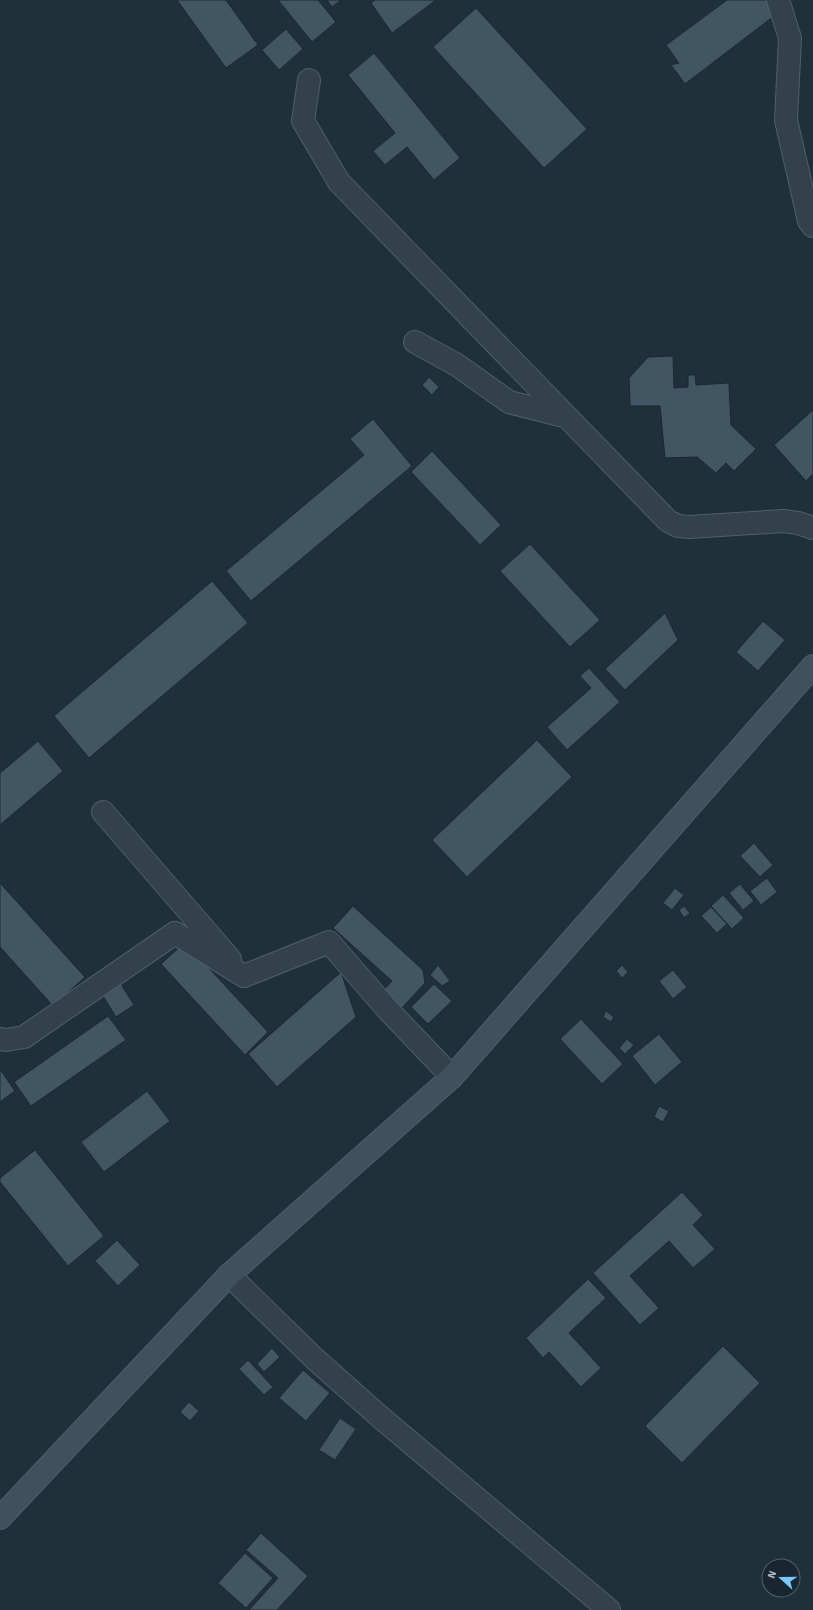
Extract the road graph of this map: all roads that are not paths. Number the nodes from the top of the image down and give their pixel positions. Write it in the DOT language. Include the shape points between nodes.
graph roads {
  1 [pos="778,0"];
  2 [pos="309,80"];
  3 [pos="813,226"];
  4 [pos="415,342"];
  5 [pos="564,416"];
  6 [pos="813,528"];
  7 [pos="813,666"];
  8 [pos="103,812"];
  9 [pos="244,976"];
  10 [pos="0,1039"];
  11 [pos="452,1077"];
  12 [pos="229,1274"];
  13 [pos="0,1518"];
  14 [pos="609,1610"];
  1 -- 3 [label="street" via="790,38 786,120 809,221"];
  2 -- 5 [label="street" via="303,121 339,182"];
  4 -- 5 [label="street" via="457,365 509,402"];
  5 -- 6 [label="street" via="668,521 678,526 784,521"];
  7 -- 11 [label="main road"];
  8 -- 9 [label="street"];
  9 -- 10 [label="street" via="175,933 24,1037"];
  9 -- 11 [label="street" via="329,942 388,1010"];
  11 -- 12 [label="main road"];
  12 -- 13 [label="main road"];
  12 -- 14 [label="street" via="315,1359 379,1416"];
}
